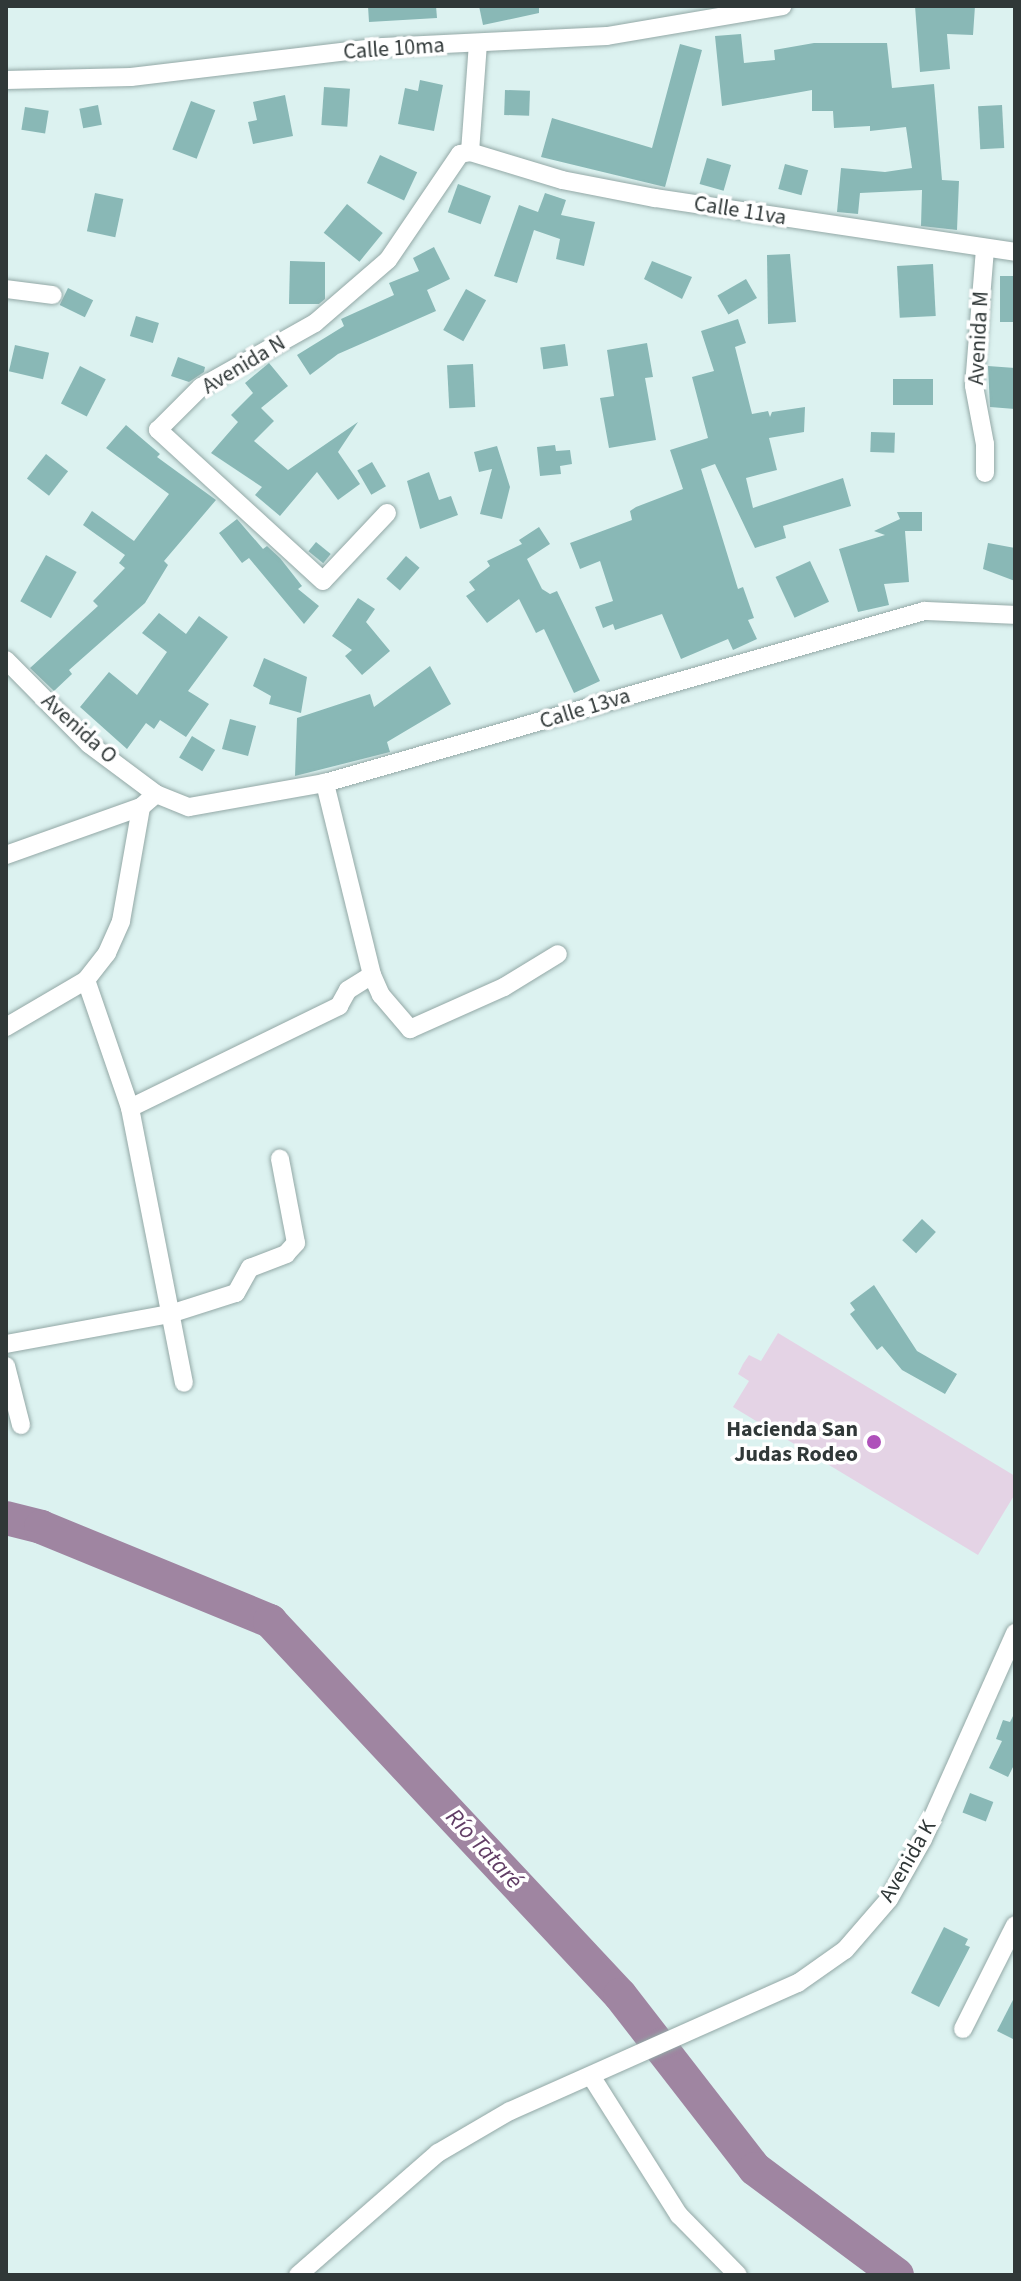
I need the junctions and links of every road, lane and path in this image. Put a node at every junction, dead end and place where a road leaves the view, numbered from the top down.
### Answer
1 (782, 6) edge
2 (478, 44) junction
3 (6, 80) edge
4 (470, 152) junction
5 (985, 249) junction
6 (1015, 252) edge
7 (6, 289) edge
8 (53, 295) dead end
9 (985, 473) dead end
10 (387, 513) dead end
11 (1015, 615) edge
12 (6, 660) edge
13 (325, 783) junction
14 (156, 794) junction
15 (141, 807) junction
16 (6, 855) edge
17 (558, 954) dead end
18 (372, 975) junction
19 (86, 980) junction
20 (6, 1027) edge
21 (130, 1108) junction
22 (280, 1159) dead end
23 (170, 1314) junction
24 (6, 1344) edge
25 (6, 1366) edge
26 (184, 1383) dead end
27 (21, 1425) dead end
28 (1015, 1633) edge
29 (1015, 1925) edge
30 (963, 2029) dead end
31 (591, 2076) junction
32 (298, 2275) edge
33 (738, 2275) edge

1 - 2 street, Calle 10ma
2 - 3 street, Calle 10ma
2 - 4 street
4 - 5 street, Calle 11va
4 - 10 street, Avenida N
5 - 6 street, Calle 11va
5 - 9 street, Avenida M
7 - 8 street
11 - 13 street, Calle 13va
12 - 14 street, Avenida O
13 - 14 street, Calle 13va
13 - 18 street
14 - 15 street
15 - 16 street
15 - 19 street
17 - 18 street
18 - 21 street
19 - 20 street
19 - 21 street
21 - 23 street
22 - 23 street
23 - 24 street
23 - 26 street
25 - 27 street
28 - 31 street, Avenida K
29 - 30 street
31 - 32 street, Avenida K
31 - 33 street

